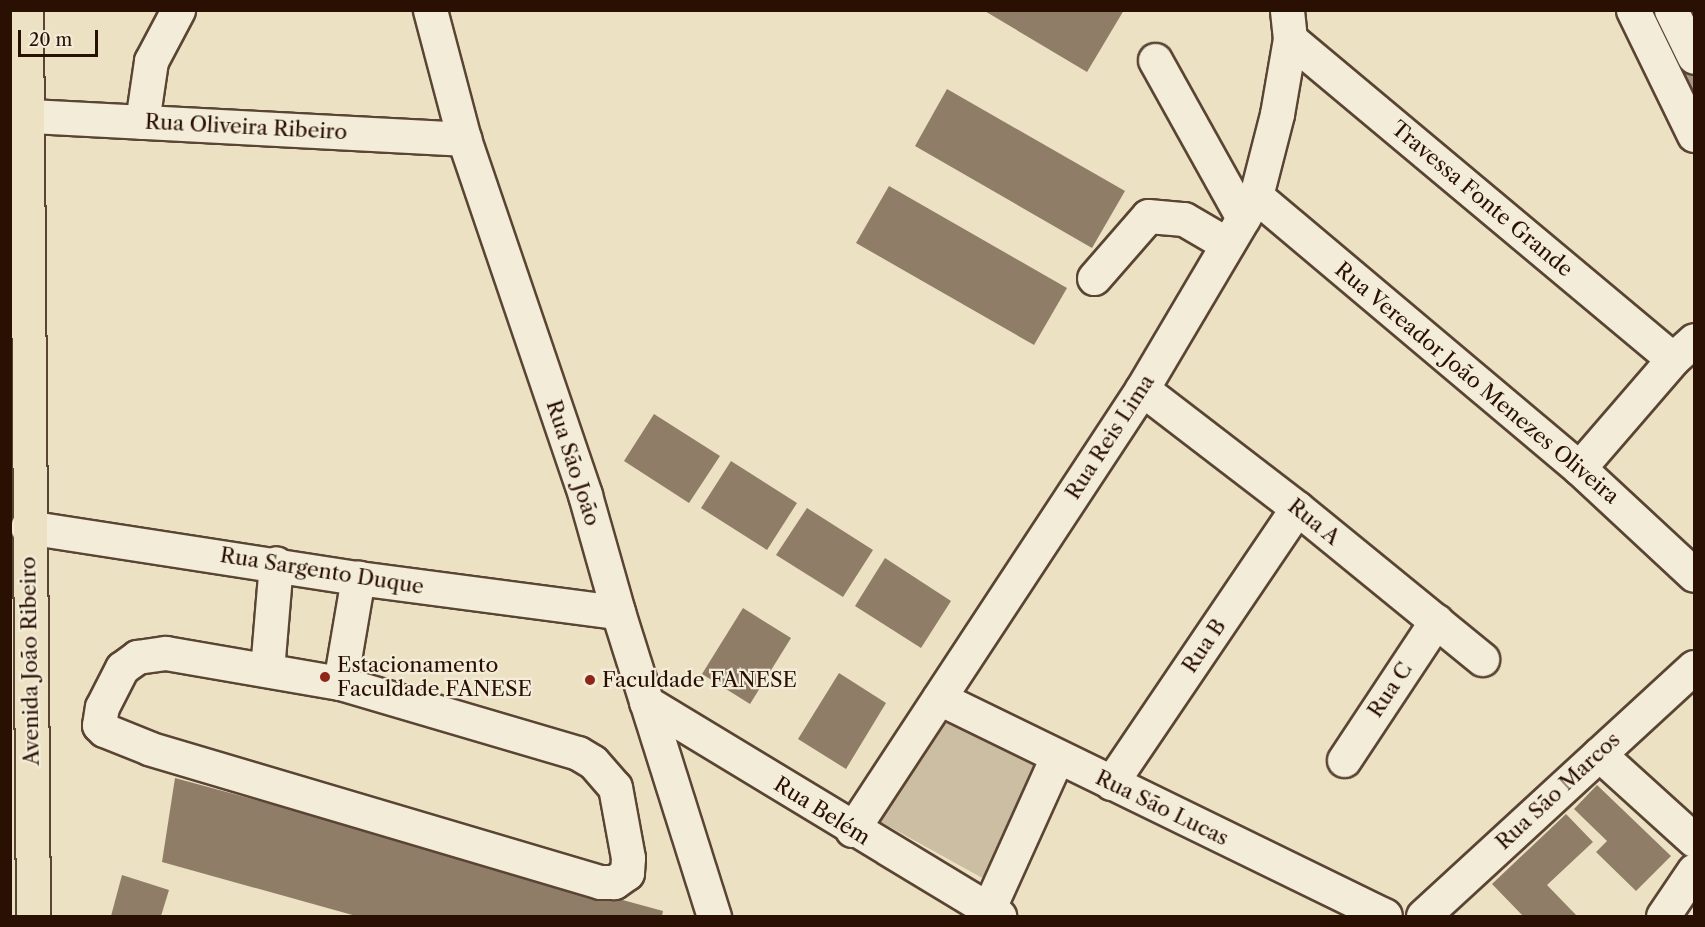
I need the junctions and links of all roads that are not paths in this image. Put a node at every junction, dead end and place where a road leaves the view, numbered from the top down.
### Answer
1 (26, 10) edge
2 (178, 10) edge
3 (430, 10) edge
4 (1633, 10) edge
5 (1671, 10) edge
6 (1288, 25) edge
7 (1695, 57) edge
8 (1155, 60) dead end
9 (19, 115) edge
10 (142, 122) junction
11 (1695, 135) edge
12 (464, 139) junction
13 (1242, 219) junction
14 (1094, 278) dead end
15 (1684, 349) edge
16 (1142, 389) junction
17 (1579, 468) junction
18 (1297, 508) junction
19 (27, 527) junction
20 (276, 563) junction
21 (1695, 575) edge
22 (358, 578) junction
23 (618, 612) junction
24 (1436, 621) junction
25 (1482, 659) dead end
26 (1695, 667) edge
27 (267, 670) junction
28 (340, 683) junction
29 (939, 698) junction
30 (646, 702) junction
31 (1599, 754) junction
32 (1058, 757) junction
33 (1344, 760) dead end
34 (1111, 783) junction
35 (852, 830) junction
36 (1695, 840) edge
37 (1695, 870) edge
38 (993, 913) edge
39 (33, 916) edge
40 (714, 916) edge
41 (1385, 916) edge
42 (1423, 916) edge
43 (1663, 916) edge

1 - 9 main road, Avenida João Ribeiro
2 - 10 street
3 - 12 street, Rua São João
4 - 11 street
5 - 7 street
6 - 13 street, Rua Reis Lima
6 - 15 street, Travessa Fonte Grande
8 - 13 street
9 - 10 street, Rua Oliveira Ribeiro
9 - 19 main road, Avenida João Ribeiro
10 - 12 street, Rua Oliveira Ribeiro
12 - 23 street, Rua São João
13 - 14 street
13 - 16 street, Rua Reis Lima
13 - 17 street, Rua Vereador João Menezes Oliveira
15 - 17 street
16 - 18 street, Rua A
16 - 29 street, Rua Reis Lima
17 - 21 street, Rua Vereador João Menezes Oliveira
18 - 24 street, Rua A
18 - 34 street, Rua B
19 - 20 street, Rua Sargento Duque
19 - 39 main road, Avenida João Ribeiro
20 - 22 street, Rua Sargento Duque
20 - 27 street
22 - 23 street, Rua Sargento Duque
22 - 28 street
23 - 30 street, Rua São João
24 - 25 street, Rua A
24 - 33 street, Rua C
26 - 31 street, Rua São Marcos
27 - 28 street
27 - 28 street
29 - 32 street, Rua São Lucas
29 - 35 street, Rua Reis Lima
30 - 35 street, Rua Belém
30 - 40 street, Rua São João
31 - 36 street
31 - 42 street, Rua São Marcos
32 - 34 street, Rua São Lucas
32 - 38 street
34 - 41 street, Rua São Lucas
35 - 38 street, Rua Belém
37 - 43 street

